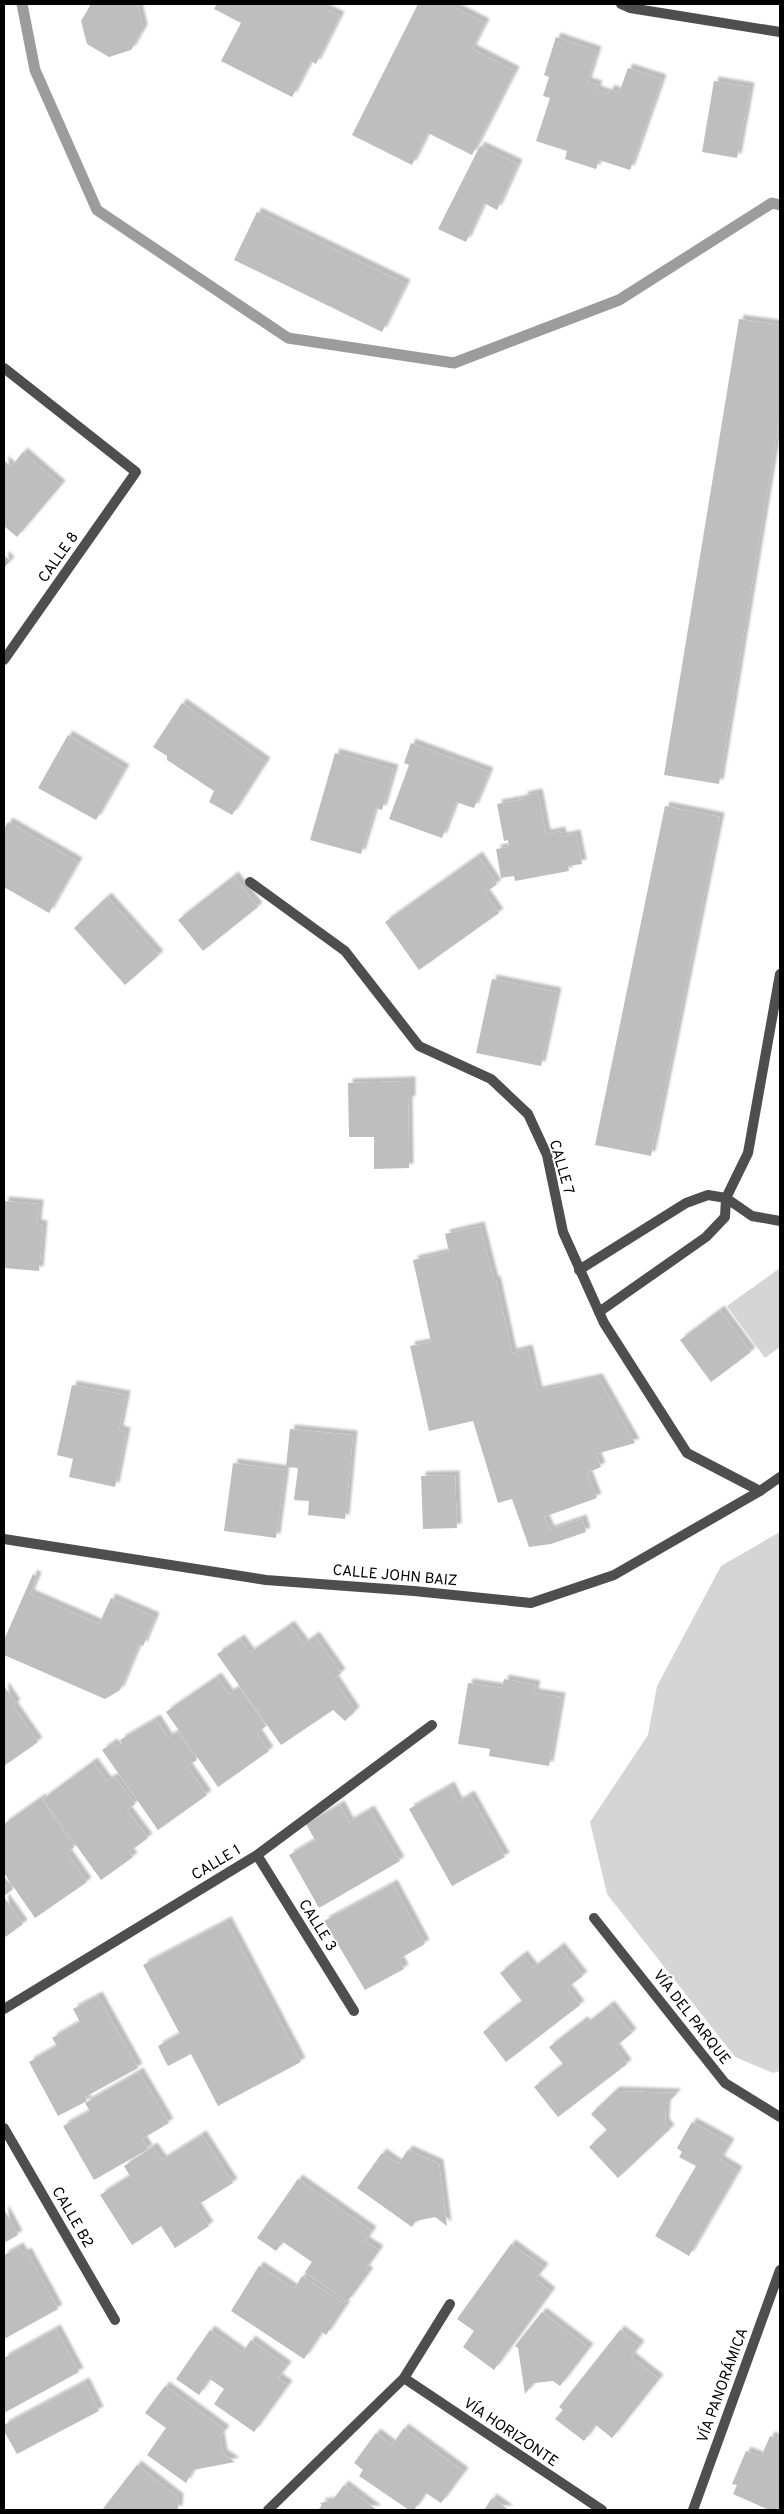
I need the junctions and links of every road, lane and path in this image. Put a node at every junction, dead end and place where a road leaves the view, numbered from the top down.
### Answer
1 (621, 4) edge
2 (780, 32) edge
3 (4, 368) edge
4 (4, 660) edge
5 (250, 882) dead end
6 (780, 974) edge
7 (726, 1198) junction
8 (780, 1221) edge
9 (579, 1270) junction
10 (599, 1312) junction
11 (780, 1477) edge
12 (760, 1491) junction
13 (4, 1539) edge
14 (432, 1725) dead end
15 (257, 1855) junction
16 (594, 1918) dead end
17 (4, 2009) edge
18 (354, 2011) dead end
19 (780, 2117) edge
20 (4, 2128) edge
21 (780, 2270) edge
22 (450, 2304) dead end
23 (116, 2320) dead end
24 (404, 2378) junction
25 (268, 2510) edge
26 (602, 2510) edge
27 (692, 2510) edge

1 - 2 street
3 - 4 street, CALLE 8
5 - 9 street, CALLE 7
6 - 7 street
7 - 8 street
7 - 9 street
7 - 10 street
9 - 10 street, CALLE 7
10 - 12 street, CALLE 7
11 - 12 street, CALLE JOHN BAIZ
12 - 13 street, CALLE JOHN BAIZ
14 - 15 street, CALLE 1
15 - 17 street, CALLE 1
15 - 18 street, CALLE 3
16 - 19 street, VÍA DEL PARQUE
20 - 23 street, CALLE B2
21 - 27 street, VÍA PANORÁMICA
22 - 24 street
24 - 25 street
24 - 26 street, VÍA HORIZONTE

